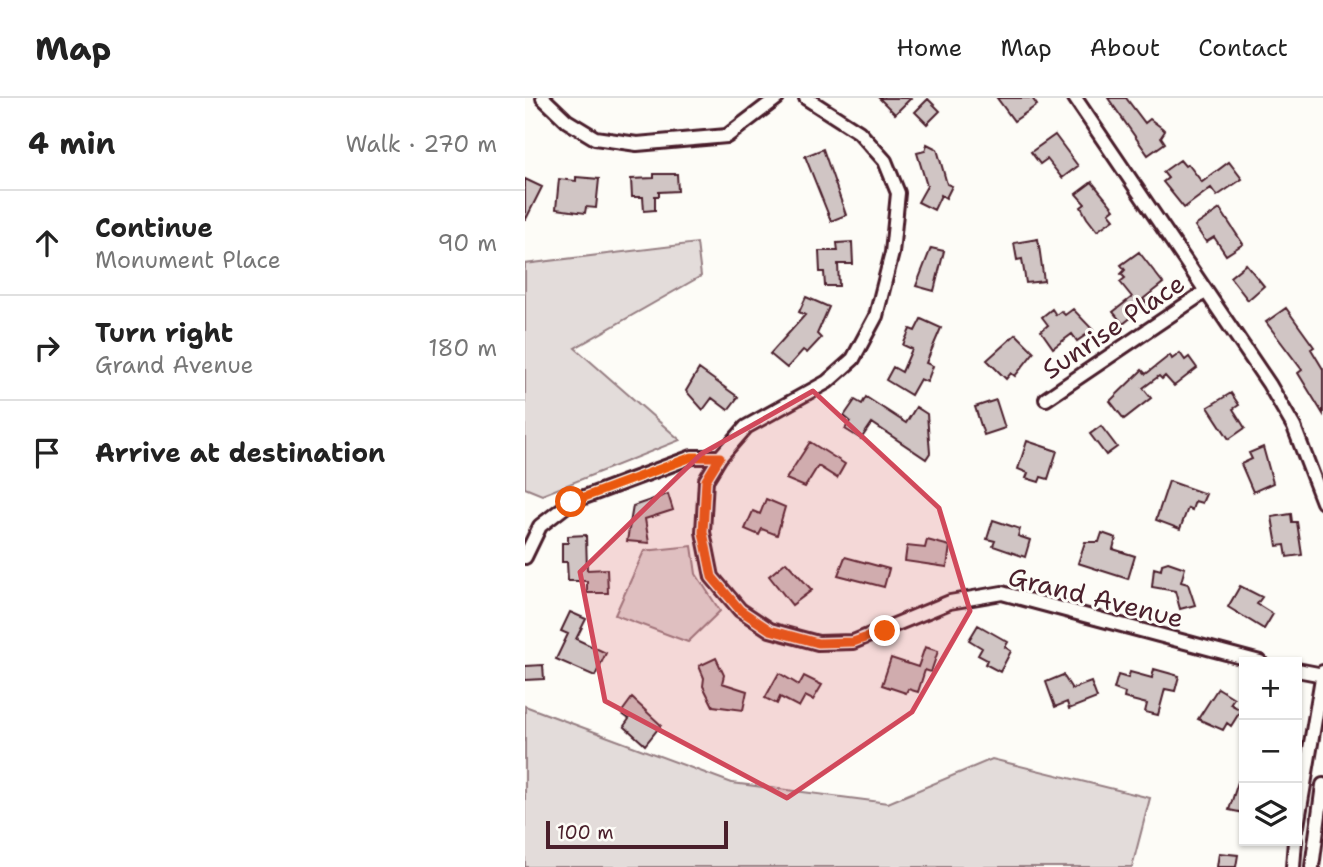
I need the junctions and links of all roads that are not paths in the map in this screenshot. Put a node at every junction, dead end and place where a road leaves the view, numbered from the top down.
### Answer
1 (543, 98) edge
2 (777, 98) edge
3 (806, 98) edge
4 (1075, 98) edge
5 (1206, 291) junction
6 (1046, 399) dead end
7 (720, 457) junction
8 (1323, 502) edge
9 (525, 556) edge
10 (1241, 657) edge
11 (1302, 671) edge
12 (1322, 674) edge
13 (1323, 785) edge
14 (1302, 796) edge
15 (1295, 846) edge
16 (1293, 867) edge
17 (1312, 867) edge

1 - 2 street
3 - 7 street, Grand Avenue
4 - 5 street
5 - 6 street, Sunrise Place
5 - 8 street
7 - 9 street
7 - 10 street, Grand Avenue
11 - 12 street
12 - 14 street
13 - 17 street
15 - 16 street

